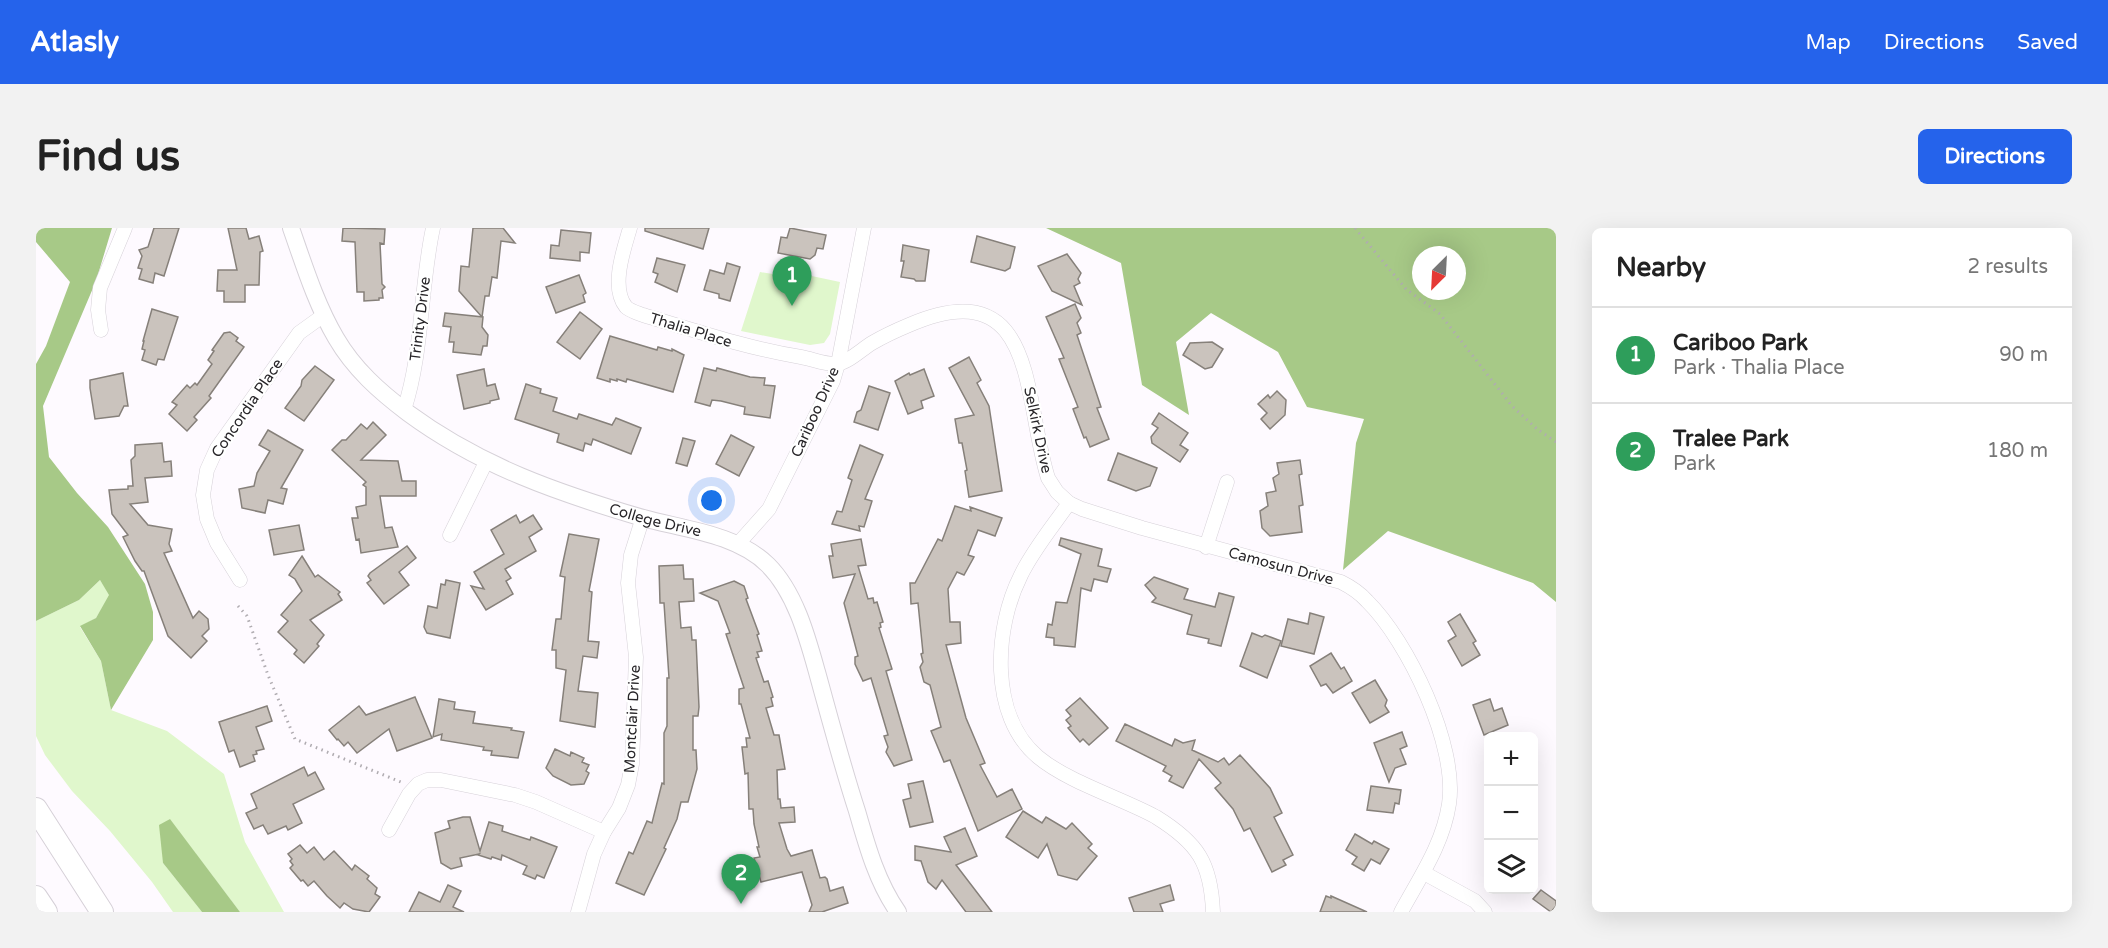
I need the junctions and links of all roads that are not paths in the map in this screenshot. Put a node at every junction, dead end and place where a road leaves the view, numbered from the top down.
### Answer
1 (124, 228) edge
2 (291, 228) edge
3 (433, 228) edge
4 (630, 228) edge
5 (864, 228) edge
6 (324, 315) junction
7 (100, 330) dead end
8 (838, 364) junction
9 (404, 410) junction
10 (486, 462) junction
11 (1227, 482) dead end
12 (1069, 503) junction
13 (643, 517) junction
14 (450, 535) dead end
15 (737, 545) junction
16 (1206, 546) junction
17 (240, 580) dead end
18 (36, 809) edge
19 (388, 830) dead end
20 (604, 832) junction
21 (1424, 873) junction
22 (36, 897) edge
23 (46, 912) edge
24 (102, 912) edge
25 (578, 912) edge
26 (898, 912) edge
27 (1213, 912) edge
28 (1401, 912) edge
29 (1485, 912) edge

1 - 7 street
2 - 6 street, College Drive
3 - 9 street, Trinity Drive
4 - 8 street, Thalia Place
5 - 8 street, Cariboo Drive
6 - 9 street, College Drive
6 - 17 street, Concordia Place
8 - 12 street, Selkirk Drive
8 - 15 street, Cariboo Drive
9 - 10 street, College Drive
10 - 13 street, College Drive
10 - 14 street
11 - 16 street
12 - 16 street, Camosun Drive
12 - 27 street
13 - 15 street, College Drive
13 - 20 street, Montclair Drive
15 - 26 street, College Drive
16 - 21 street, Camosun Drive
18 - 24 highway
19 - 20 street
20 - 25 street, Montclair Drive
21 - 28 street, Camosun Drive
21 - 29 street
22 - 23 highway

